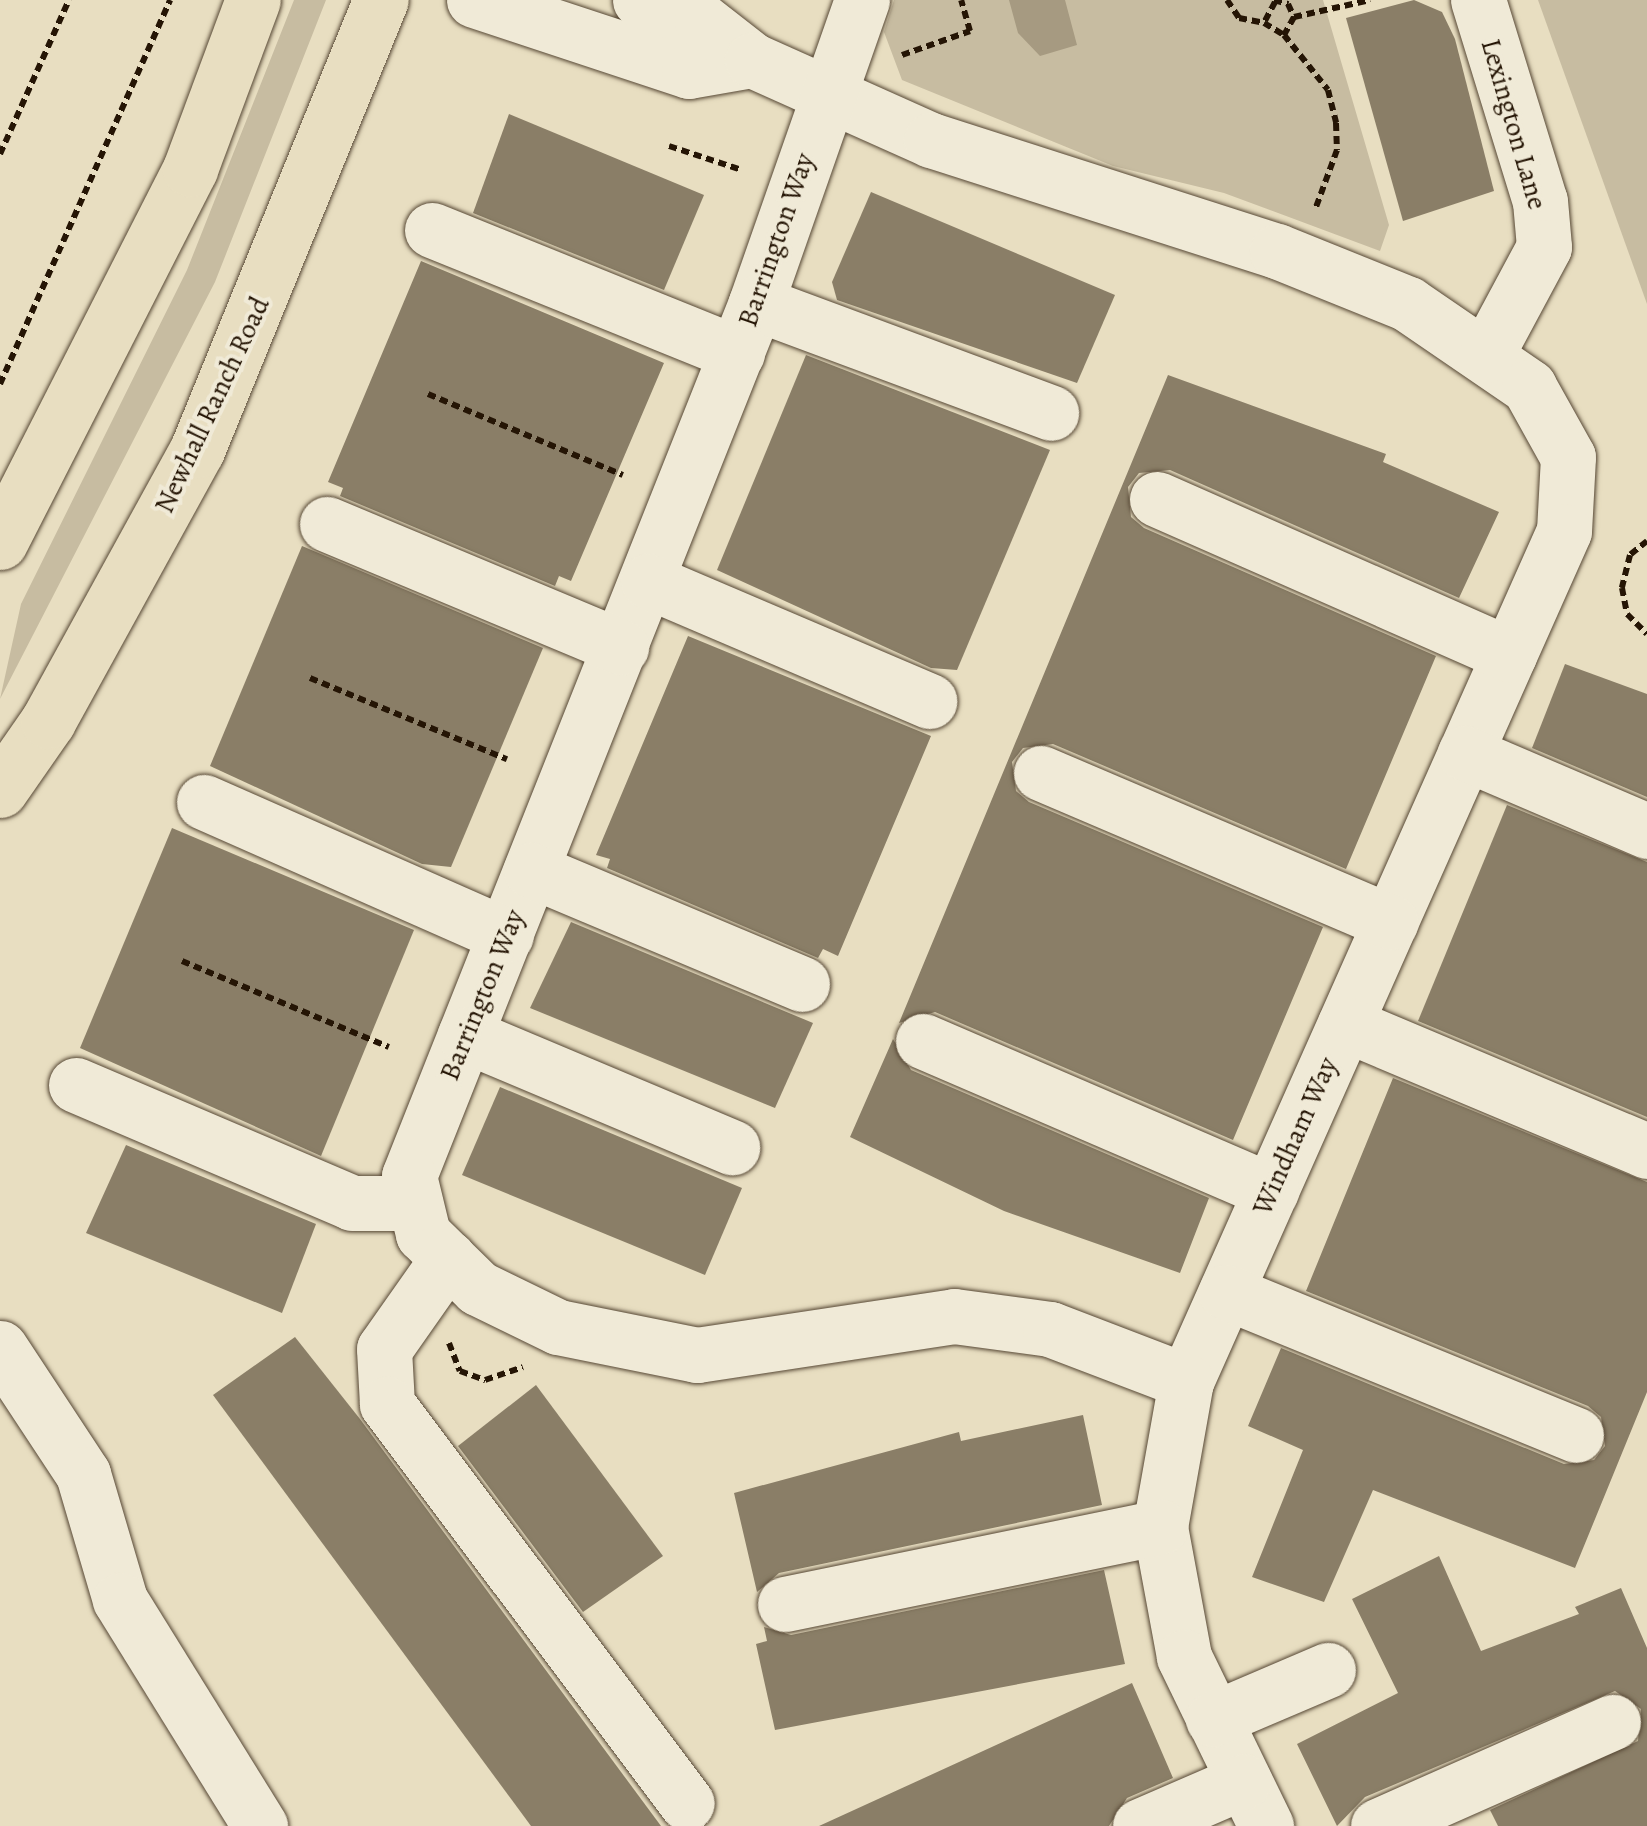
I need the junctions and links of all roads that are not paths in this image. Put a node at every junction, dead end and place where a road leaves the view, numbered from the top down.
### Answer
1 (253, 0) edge
2 (380, 0) edge
3 (474, 0) edge
4 (640, 0) edge
5 (862, 0) edge
6 (1478, 0) edge
7 (752, 60) junction
8 (830, 87) junction
9 (432, 230) dead end
10 (756, 303) junction
11 (736, 353) junction
12 (1486, 355) junction
13 (1051, 414) dead end
14 (1156, 499) dead end
15 (327, 524) dead end
16 (0, 542) edge
17 (648, 581) junction
18 (622, 647) junction
19 (1509, 654) junction
20 (930, 701) dead end
21 (1465, 753) junction
22 (1041, 773) dead end
23 (0, 790) edge
24 (204, 802) dead end
25 (1647, 831) edge
26 (532, 870) junction
27 (1390, 922) junction
28 (506, 935) junction
29 (802, 984) dead end
30 (1345, 1024) junction
31 (465, 1035) junction
32 (923, 1040) dead end
33 (76, 1085) dead end
34 (732, 1147) dead end
35 (1647, 1151) edge
36 (1271, 1191) junction
37 (416, 1203) junction
38 (448, 1258) junction
39 (1226, 1292) junction
40 (0, 1348) edge
41 (1186, 1380) junction
42 (1576, 1435) dead end
43 (1160, 1526) junction
44 (785, 1604) dead end
45 (1328, 1670) dead end
46 (1214, 1719) junction
47 (1613, 1722) dead end
48 (687, 1804) dead end
49 (1255, 1804) edge
50 (260, 1826) edge
51 (1140, 1826) edge
52 (1378, 1826) edge

1 - 16 main road
2 - 23 main road, Newhall Ranch Road
3 - 7 street
4 - 7 street
5 - 8 street, Barrington Way
6 - 12 street, Lexington Lane
7 - 8 street
8 - 10 street, Barrington Way
8 - 12 street
9 - 11 street
10 - 11 street, Barrington Way
10 - 13 street
11 - 17 street, Barrington Way
12 - 19 street, Windham Way
14 - 19 street
15 - 18 street
17 - 18 street, Barrington Way
17 - 20 street
18 - 26 street, Barrington Way
19 - 21 street, Windham Way
21 - 25 street
21 - 27 street, Windham Way
22 - 27 street
24 - 28 street
26 - 28 street, Barrington Way
26 - 29 street
27 - 30 street, Windham Way
28 - 31 street, Barrington Way
30 - 35 street
30 - 36 street, Windham Way
31 - 34 street
31 - 37 street, Barrington Way
32 - 36 street
33 - 37 street
36 - 39 street, Windham Way
37 - 38 street, Barrington Way
38 - 41 street, Barrington Way
38 - 48 street
39 - 41 street, Windham Way
39 - 42 street
40 - 50 street
41 - 43 street, Windham Way
43 - 44 street
43 - 46 street, Windham Way
45 - 46 street
46 - 49 street, Windham Way
47 - 52 street
49 - 51 street

